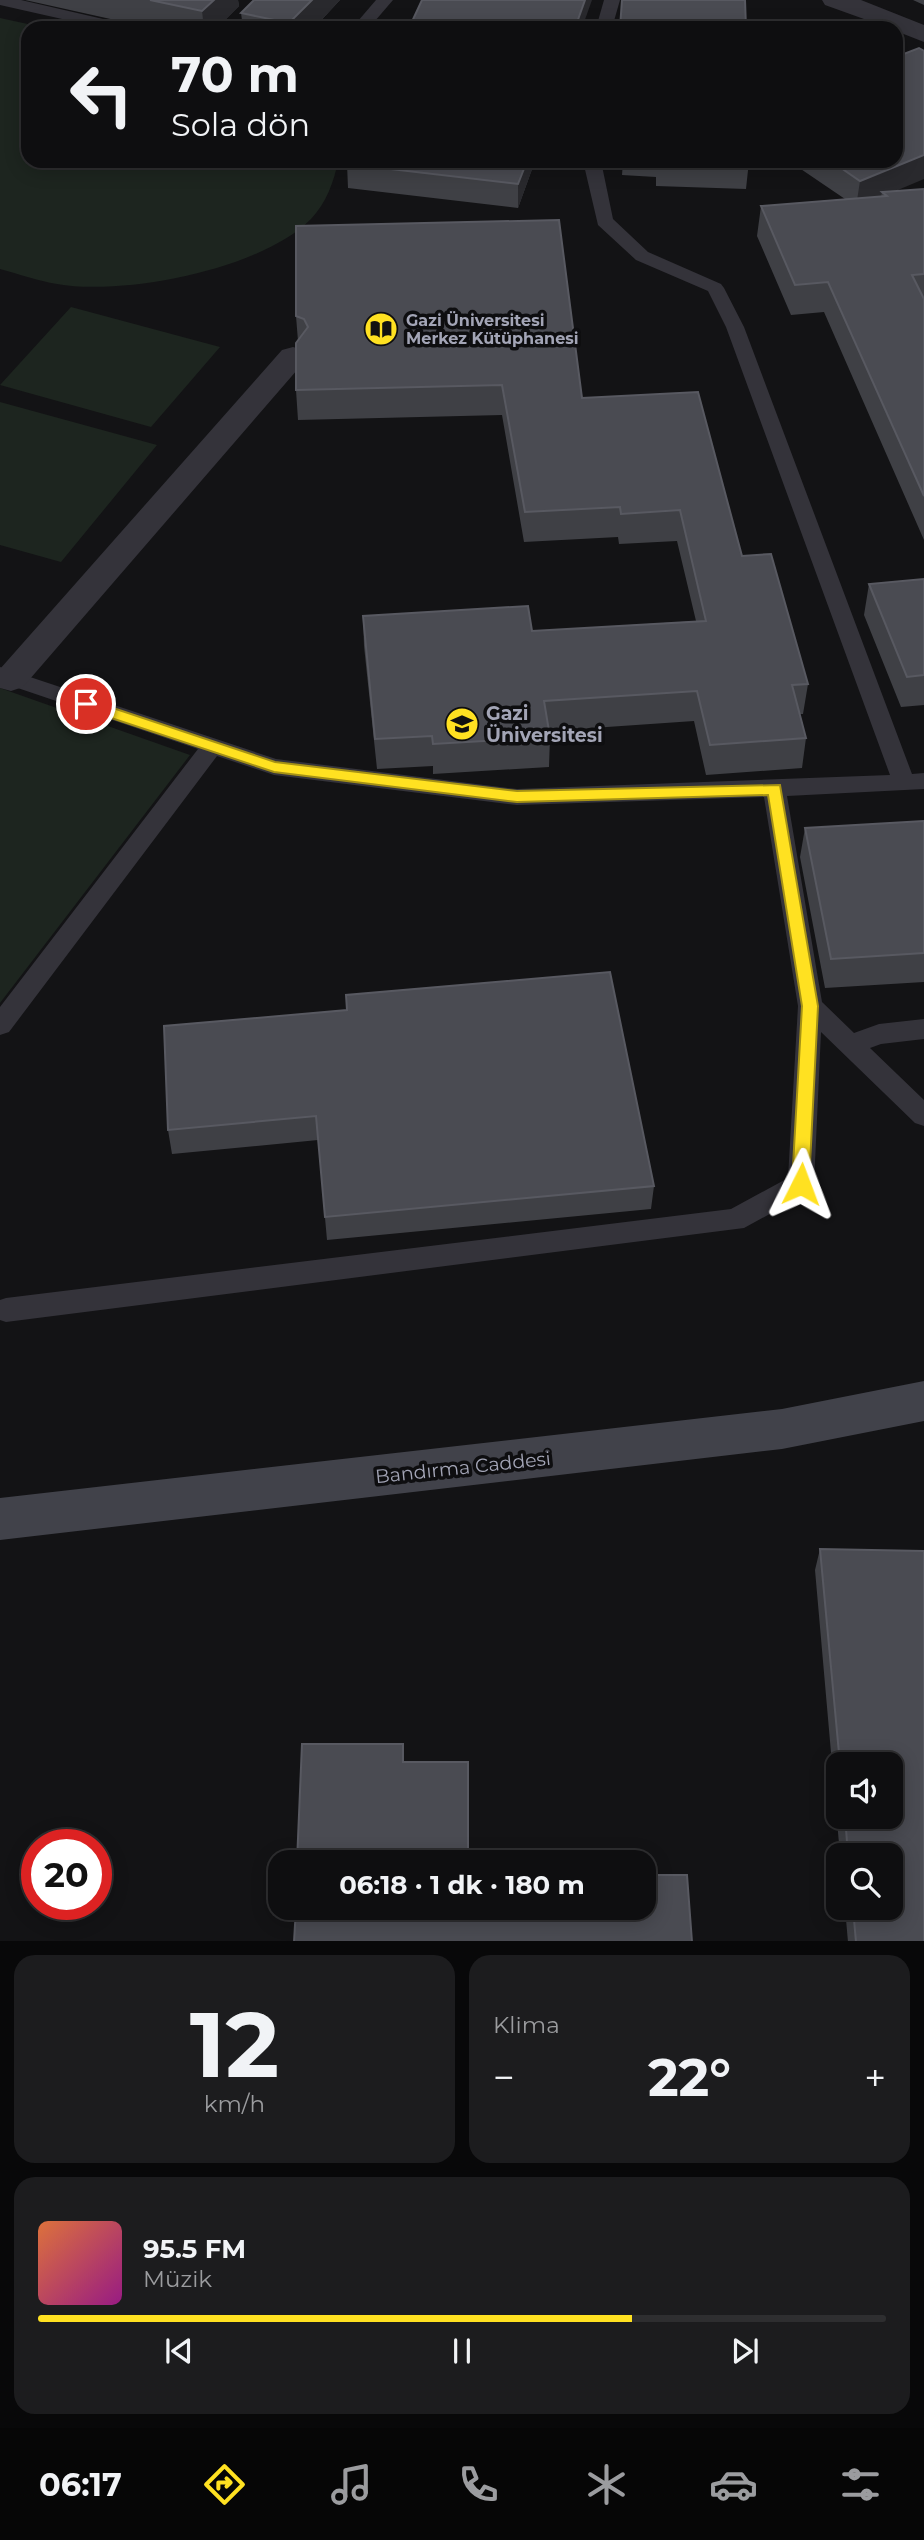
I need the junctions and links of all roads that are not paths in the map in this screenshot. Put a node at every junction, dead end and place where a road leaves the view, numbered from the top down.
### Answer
1 (0, 0) edge
2 (385, 0) edge
3 (612, 0) edge
4 (834, 0) edge
5 (92, 21) edge
6 (366, 21) edge
7 (606, 21) edge
8 (894, 21) edge
9 (903, 25) edge
10 (924, 34) edge
11 (593, 168) edge
12 (293, 356) edge
13 (5, 676) edge
14 (212, 747) junction
15 (914, 782) edge
16 (774, 789) junction
17 (810, 1006) junction
18 (0, 1025) edge
19 (924, 1029) edge
20 (851, 1045) junction
21 (924, 1116) edge
22 (6, 1310) dead end
23 (924, 1401) edge
24 (0, 1519) edge

1 - 5 lane
2 - 6 lane
3 - 7 lane
4 - 8 street
9 - 10 street
11 - 15 lane
12 - 13 street
13 - 14 lane
14 - 16 lane
14 - 18 lane
15 - 16 lane
16 - 17 lane
17 - 20 lane
17 - 22 lane
19 - 20 lane
20 - 21 lane
23 - 24 main road, Bandırma Caddesi

